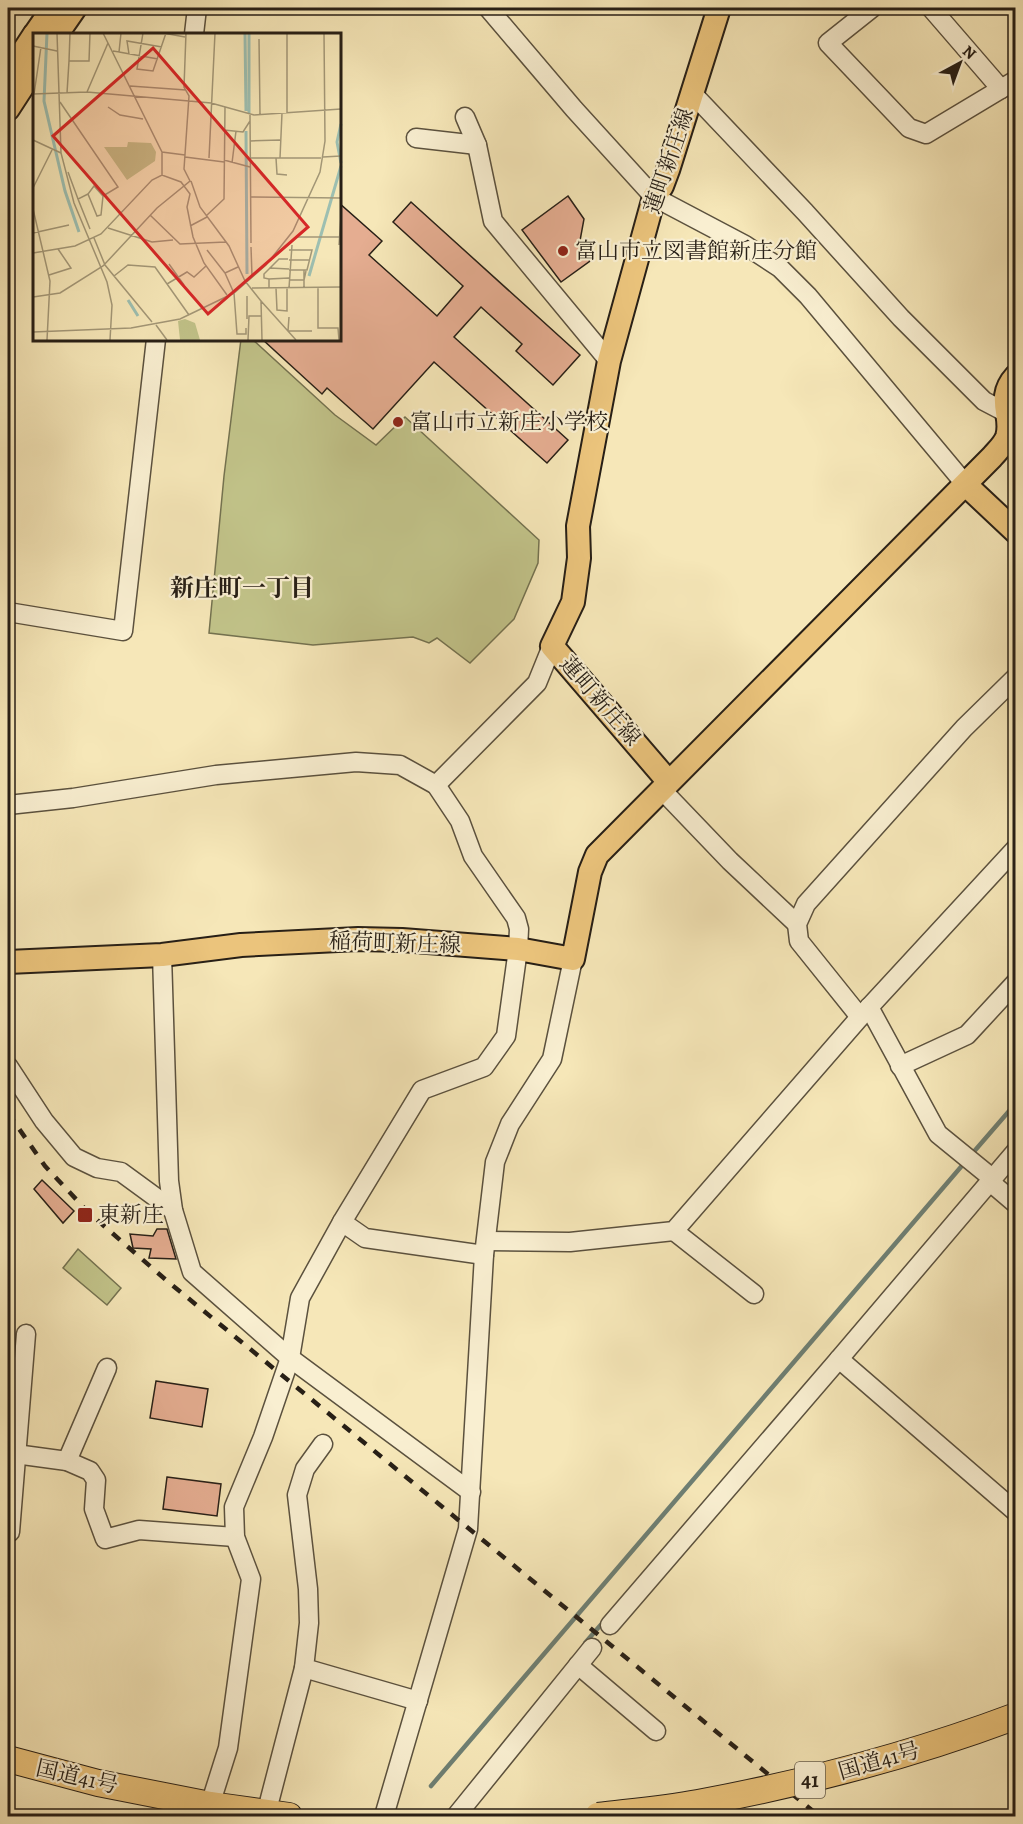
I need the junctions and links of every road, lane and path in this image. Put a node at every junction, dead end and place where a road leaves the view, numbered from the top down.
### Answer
1 (53, 8) edge
2 (75, 8) edge
3 (197, 8) edge
4 (488, 8) edge
5 (719, 8) edge
6 (872, 8) edge
7 (931, 8) edge
8 (36, 33) edge
9 (58, 33) edge
10 (194, 33) edge
11 (33, 38) edge
12 (33, 71) edge
13 (8, 75) edge
14 (1008, 85) edge
15 (692, 93) junction
16 (8, 109) edge
17 (465, 117) dead end
18 (416, 138) dead end
19 (477, 145) junction
20 (654, 197) junction
21 (156, 340) edge
22 (609, 361) junction
23 (1016, 376) edge
24 (1005, 412) junction
25 (966, 485) junction
26 (1016, 532) edge
27 (8, 612) edge
28 (552, 646) junction
29 (1016, 677) edge
30 (436, 785) junction
31 (665, 785) junction
32 (8, 805) edge
33 (1016, 848) edge
34 (797, 924) junction
35 (518, 949) junction
36 (162, 955) junction
37 (573, 959) junction
38 (8, 962) edge
39 (1016, 982) edge
40 (865, 1012) junction
41 (8, 1066) edge
42 (900, 1066) junction
43 (1016, 1151) edge
44 (990, 1178) junction
45 (1016, 1204) edge
46 (173, 1210) junction
47 (342, 1222) junction
48 (674, 1231) junction
49 (485, 1248) junction
50 (754, 1294) dead end
51 (26, 1334) dead end
52 (290, 1358) junction
53 (839, 1359) junction
54 (107, 1368) dead end
55 (323, 1444) dead end
56 (11, 1454) edge
57 (68, 1461) junction
58 (471, 1492) junction
59 (1016, 1512) edge
60 (10, 1532) dead end
61 (235, 1537) junction
62 (610, 1625) dead end
63 (592, 1648) dead end
64 (578, 1665) junction
65 (304, 1668) junction
66 (418, 1701) junction
67 (1016, 1716) edge
68 (656, 1731) dead end
69 (1016, 1732) edge
70 (8, 1759) edge
71 (8, 1777) edge
72 (210, 1805) junction
73 (277, 1815) edge
74 (177, 1816) edge
75 (384, 1816) edge
76 (456, 1816) edge
77 (598, 1816) edge
78 (709, 1816) edge

1 - 8 main road
2 - 9 main road
3 - 10 street
4 - 20 street
5 - 15 main road, 蓮町新庄線
6 - 14 street
7 - 14 street
11 - 13 main road
12 - 16 main road
15 - 20 main road, 蓮町新庄線
15 - 24 street
17 - 19 street
18 - 19 street
19 - 22 street
20 - 22 main road, 蓮町新庄線
20 - 25 street
21 - 27 street
22 - 28 main road, 蓮町新庄線
23 - 24 main road
24 - 25 main road
25 - 26 main road
25 - 31 main road
28 - 30 street
28 - 31 main road, 蓮町新庄線
29 - 34 street
30 - 32 street
30 - 35 street
31 - 34 street
31 - 37 main road
33 - 40 street
34 - 40 street
35 - 36 main road, 稲荷町新庄線
35 - 37 main road, 稲荷町新庄線
35 - 47 street
36 - 38 main road, 稲荷町新庄線
36 - 46 street
37 - 49 street
39 - 42 street
40 - 42 street
40 - 48 street
41 - 46 street
42 - 44 street
43 - 44 street
44 - 45 street
44 - 53 street
46 - 52 street
47 - 49 street
47 - 52 street
48 - 49 street
48 - 50 street
49 - 58 street
51 - 56 street
52 - 58 street
52 - 61 street
53 - 59 street
53 - 62 street
54 - 57 street
55 - 65 street
56 - 57 street
56 - 60 street
57 - 61 street
58 - 66 street
61 - 72 street
63 - 64 street
64 - 68 street
64 - 76 street
65 - 66 street
65 - 73 street
66 - 75 street
67 - 77 highway, 国道41号 / 41, bridge
69 - 78 highway, 国道41号 / 41
70 - 72 highway, 国道41号
71 - 74 highway, 国道41号
72 - 73 highway, 国道41号

